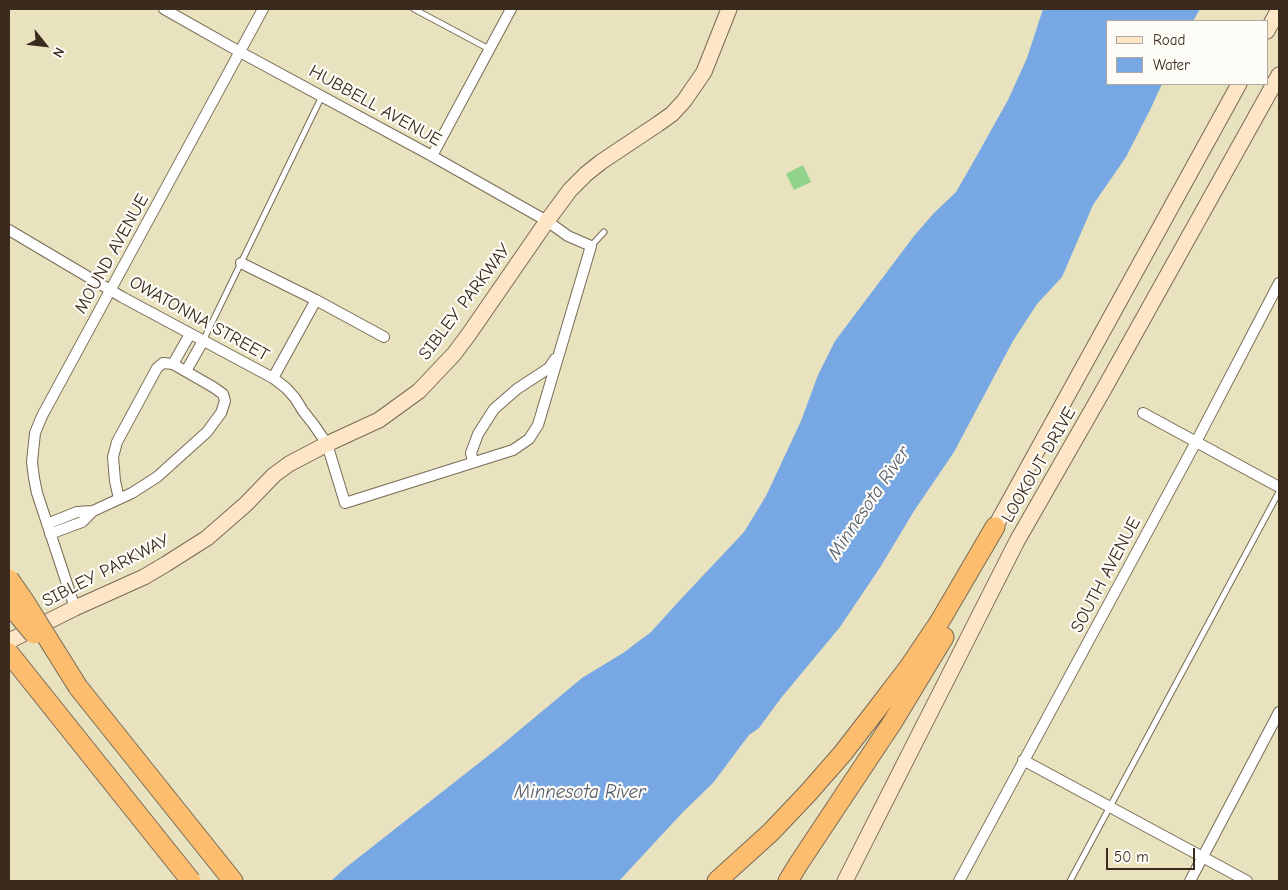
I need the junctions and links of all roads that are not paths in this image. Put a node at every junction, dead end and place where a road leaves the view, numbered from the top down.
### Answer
1 (164, 9) edge
2 (263, 9) edge
3 (414, 9) edge
4 (511, 9) edge
5 (729, 9) edge
6 (1279, 9) edge
7 (1268, 29) edge
8 (489, 50) junction
9 (240, 52) junction
10 (1279, 77) edge
11 (1238, 85) edge
12 (322, 96) junction
13 (432, 156) junction
14 (547, 222) junction
15 (9, 230) edge
16 (604, 232) dead end
17 (591, 246) junction
18 (241, 263) junction
19 (1279, 284) edge
20 (110, 290) junction
21 (316, 300) junction
22 (190, 334) junction
23 (384, 337) dead end
24 (203, 341) junction
25 (560, 352) junction
26 (173, 364) junction
27 (186, 371) junction
28 (273, 378) junction
29 (1143, 413) dead end
30 (1196, 442) junction
31 (327, 444) junction
32 (473, 462) junction
33 (1279, 487) edge
34 (1279, 492) edge
35 (119, 499) junction
36 (994, 527) junction
37 (49, 529) junction
38 (9, 579) edge
39 (9, 604) edge
40 (75, 608) junction
41 (38, 627) junction
42 (9, 641) edge
43 (9, 655) edge
44 (78, 687) junction
45 (1279, 712) edge
46 (1023, 760) junction
47 (1110, 807) junction
48 (1204, 857) junction
49 (191, 881) edge
50 (233, 881) edge
51 (717, 881) edge
52 (788, 881) edge
53 (845, 881) edge
54 (959, 881) edge
55 (1070, 881) edge
56 (1190, 881) edge
57 (1248, 881) edge

1 - 9 street, HUBBELL AVENUE
2 - 9 street, MOUND AVENUE
3 - 8 lane
4 - 8 street
5 - 14 main road, SIBLEY PARKWAY
6 - 7 main road
8 - 13 street
9 - 12 street, HUBBELL AVENUE
9 - 20 street, MOUND AVENUE
10 - 53 main road, LOOKOUT DRIVE
11 - 36 main road, LOOKOUT DRIVE
12 - 13 street, HUBBELL AVENUE
12 - 18 lane
13 - 14 street, HUBBELL AVENUE
14 - 17 street, HUBBELL AVENUE
14 - 31 main road, SIBLEY PARKWAY
15 - 20 street, OWATONNA STREET
16 - 17 lane
17 - 25 street
18 - 21 street
18 - 24 lane
19 - 30 street, SOUTH AVENUE
20 - 22 street, OWATONNA STREET
20 - 37 street, MOUND AVENUE
21 - 23 street
21 - 28 street
22 - 24 street, OWATONNA STREET
22 - 26 street
24 - 27 street
24 - 28 street, OWATONNA STREET
25 - 32 street
25 - 32 street
26 - 27 street
26 - 35 street
27 - 35 street
28 - 31 street, OWATONNA STREET
29 - 30 street
30 - 33 street
30 - 46 street, SOUTH AVENUE
31 - 32 street, OWATONNA STREET
31 - 40 main road, SIBLEY PARKWAY
34 - 47 lane
35 - 37 street
36 - 51 highway
36 - 52 highway
37 - 40 street, MOUND AVENUE
38 - 44 highway, bridge
39 - 44 highway, bridge
40 - 41 main road, SIBLEY PARKWAY
41 - 42 main road, SIBLEY PARKWAY
41 - 43 main road, SIBLEY PARKWAY
43 - 49 highway, bridge
44 - 50 highway
45 - 48 street
46 - 47 street
46 - 54 street, SOUTH AVENUE
47 - 48 street
47 - 55 lane
48 - 56 street
48 - 57 street

